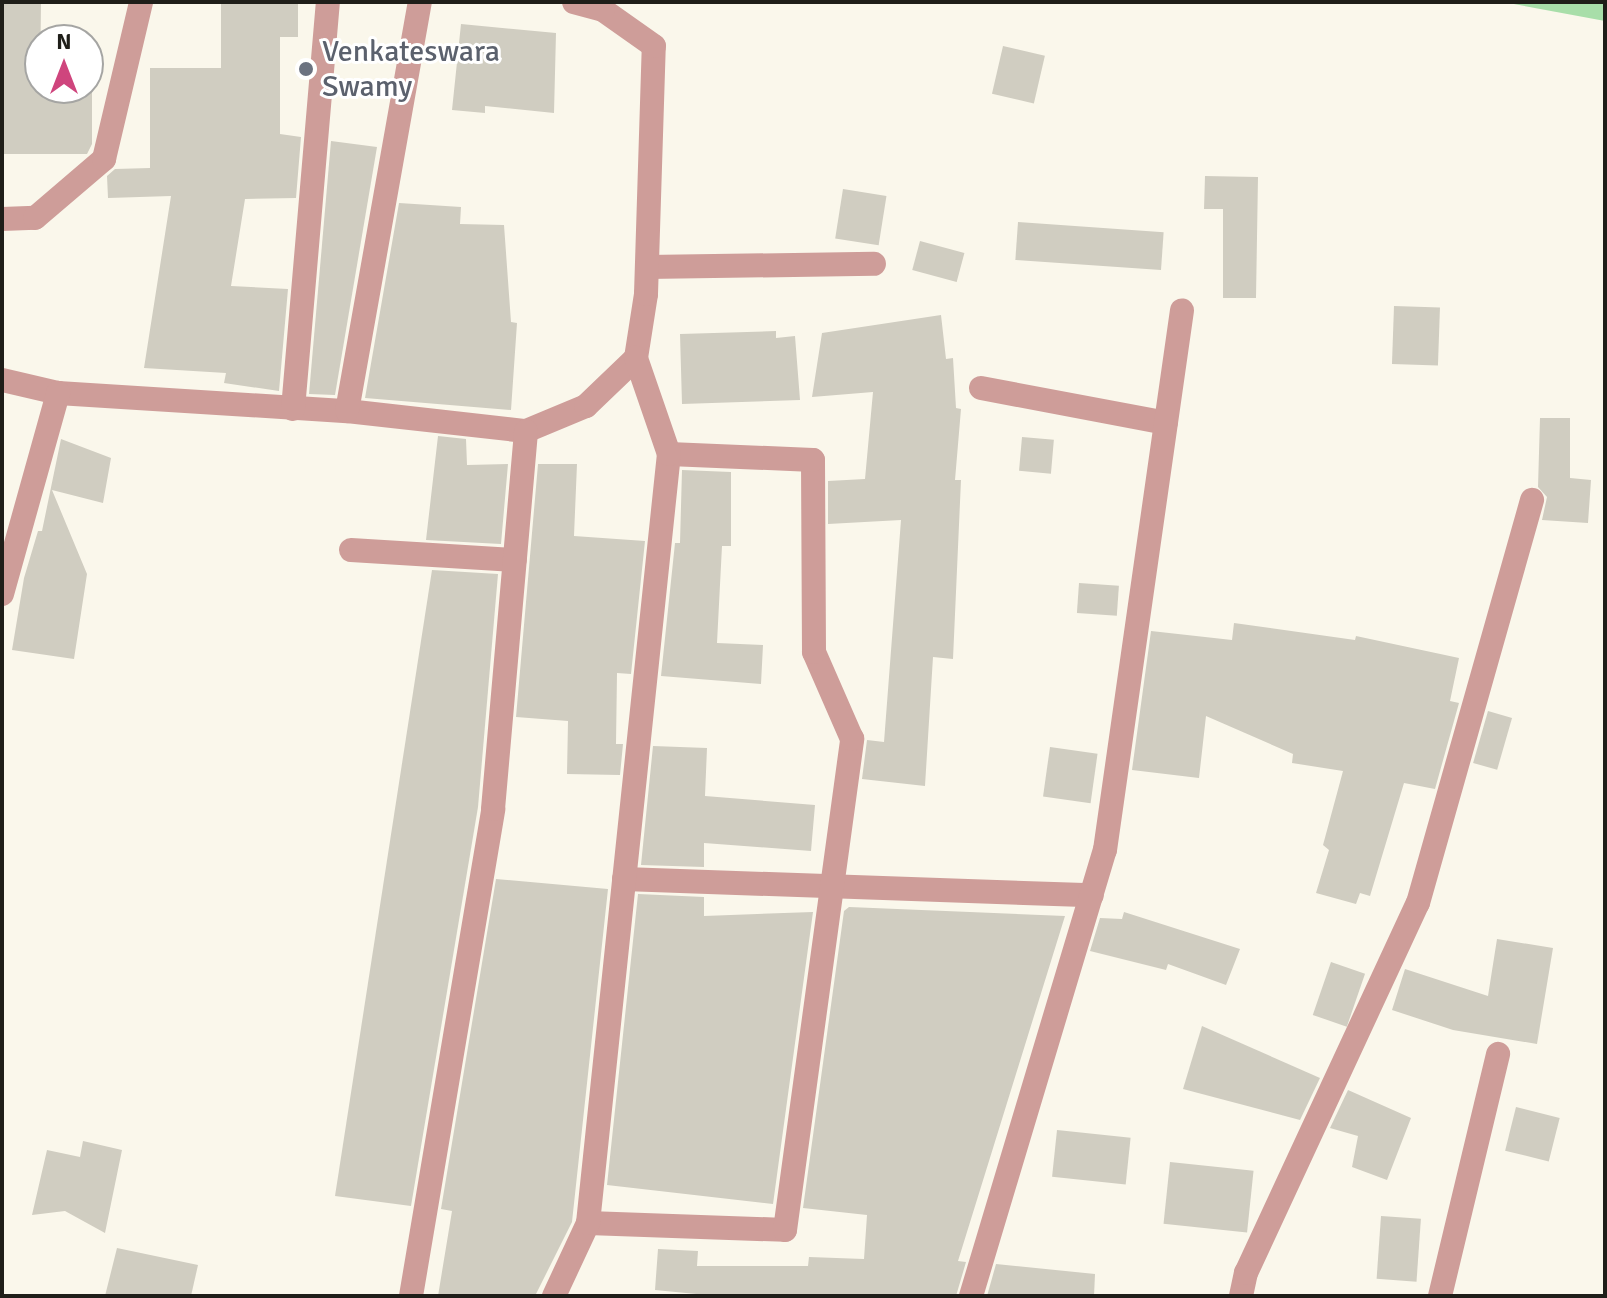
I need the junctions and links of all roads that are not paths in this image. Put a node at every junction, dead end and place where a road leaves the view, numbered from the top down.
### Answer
1 (141, 2) edge
2 (328, 2) edge
3 (420, 2) edge
4 (574, 2) edge
5 (2, 219) edge
6 (874, 264) dead end
7 (647, 267) junction
8 (1182, 310) dead end
9 (636, 358) junction
10 (3, 385) edge
11 (981, 388) dead end
12 (58, 393) junction
13 (293, 409) junction
14 (347, 411) junction
15 (1166, 423) junction
16 (526, 431) junction
17 (669, 454) junction
18 (1532, 500) dead end
19 (351, 550) dead end
20 (515, 560) junction
21 (2, 594) edge
22 (624, 879) junction
23 (832, 885) junction
24 (1092, 895) junction
25 (1498, 1054) dead end
26 (588, 1223) junction
27 (411, 1296) edge
28 (554, 1296) edge
29 (971, 1296) edge
30 (1241, 1296) edge
31 (1440, 1296) edge

1 - 5 street
2 - 13 street
3 - 14 street
4 - 7 street
6 - 7 street
7 - 9 street
8 - 15 street
9 - 16 street
9 - 17 street
10 - 12 street
11 - 15 street
12 - 13 street
12 - 21 street
13 - 14 street
14 - 16 street
15 - 24 street
16 - 20 street
17 - 22 street
17 - 23 street
18 - 30 street
19 - 20 street
20 - 27 street
22 - 23 street
22 - 26 street
23 - 24 street
23 - 26 street
24 - 29 street
25 - 31 street
26 - 28 street

